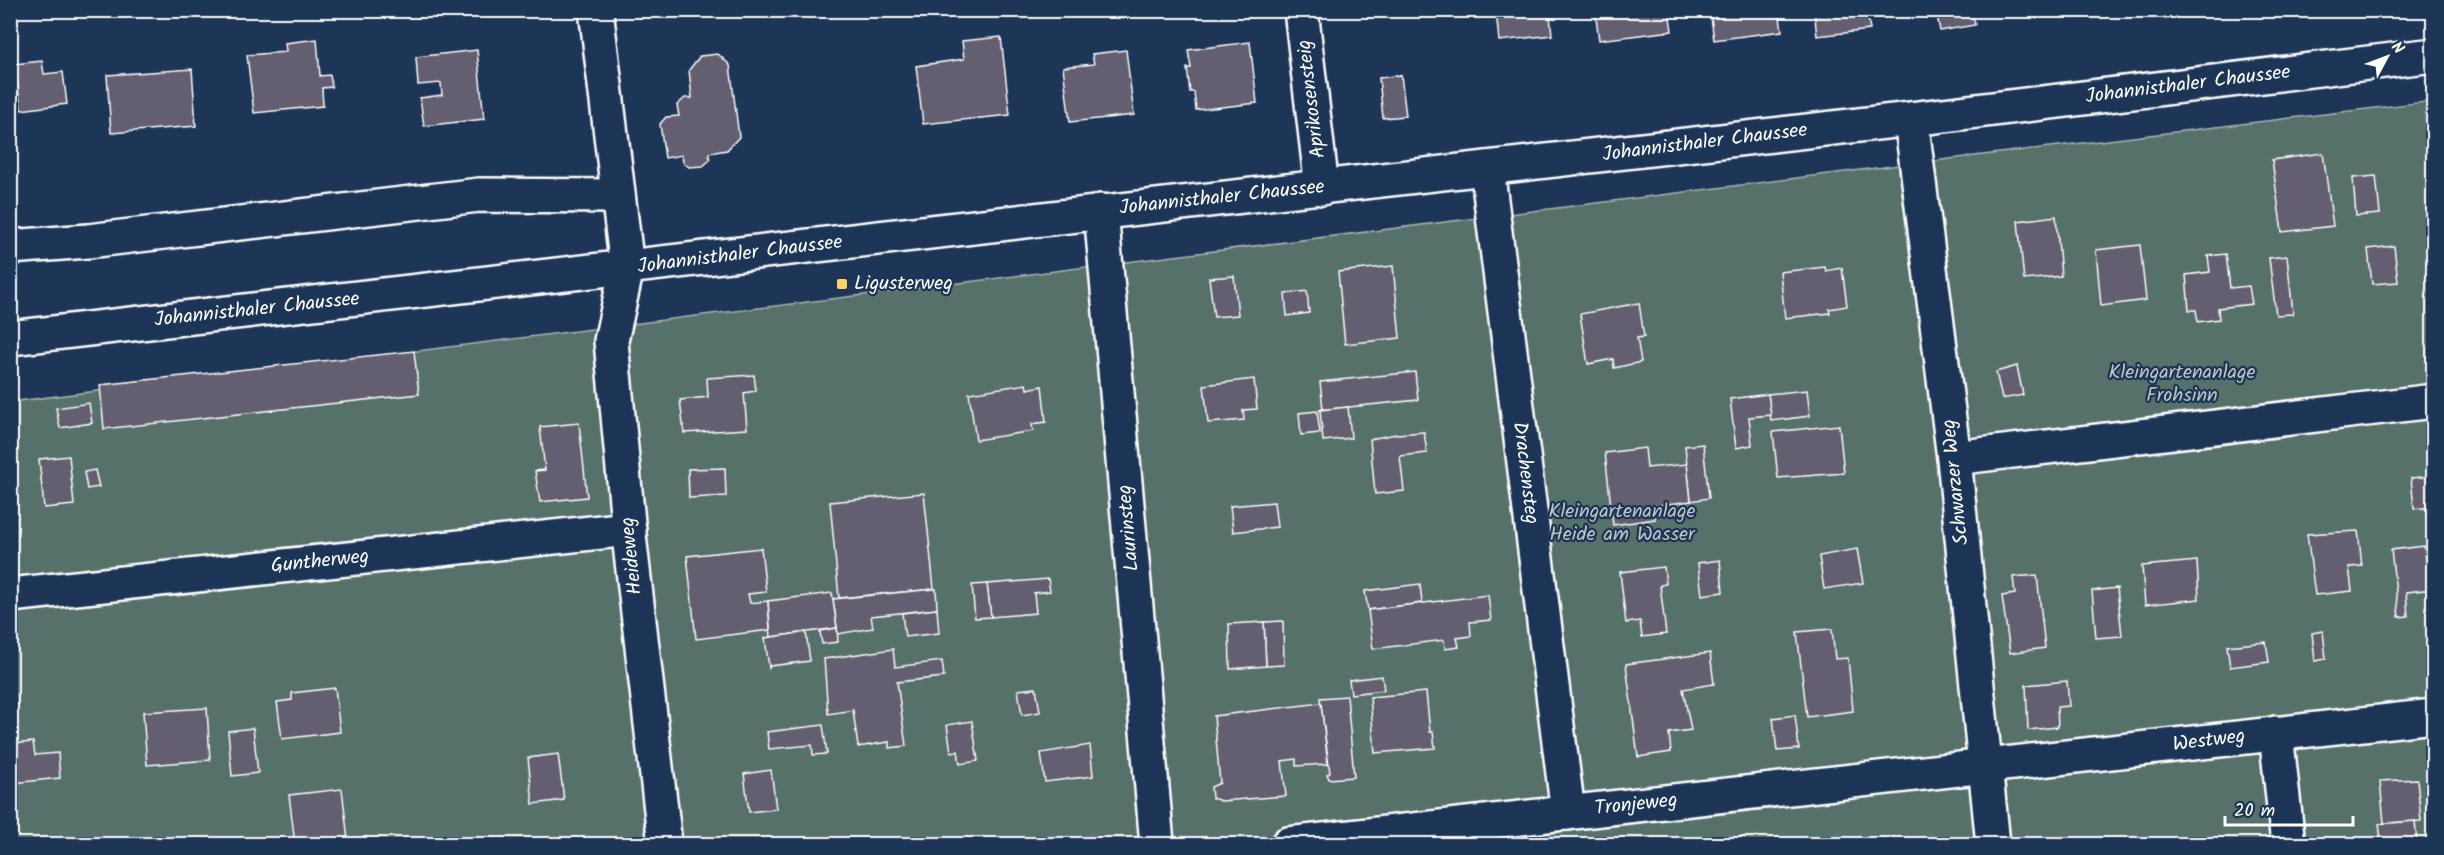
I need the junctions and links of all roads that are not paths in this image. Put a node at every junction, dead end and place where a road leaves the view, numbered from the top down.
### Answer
1 (596, 10) edge
2 (1301, 10) edge
3 (2433, 55) edge
4 (1911, 119) junction
5 (1487, 168) junction
6 (1322, 188) junction
7 (618, 196) junction
8 (1101, 211) junction
9 (10, 247) edge
10 (627, 268) junction
11 (10, 338) edge
12 (2433, 401) edge
13 (1954, 458) junction
14 (629, 529) junction
15 (10, 595) edge
16 (2433, 717) edge
17 (2276, 733) junction
18 (1985, 767) junction
19 (1568, 813) junction
20 (664, 844) edge
21 (1157, 844) edge
22 (1288, 844) edge
23 (1993, 844) edge
24 (2288, 844) edge

1 - 7 street
2 - 6 street, Aprikosensteig
3 - 4 street, Johannisthaler Chaussee
4 - 5 street, Johannisthaler Chaussee
4 - 13 street, Schwarzer Weg
5 - 6 street, Johannisthaler Chaussee
5 - 19 street, Drachensteg
6 - 8 street, Johannisthaler Chaussee
7 - 9 street
7 - 10 street
8 - 10 street, Johannisthaler Chaussee
8 - 21 street, Laurinsteg
10 - 11 street, Johannisthaler Chaussee
10 - 14 street, Heideweg
12 - 13 street
13 - 18 street, Schwarzer Weg
14 - 15 street, Guntherweg
14 - 20 street, Heideweg
16 - 17 street, Westweg
17 - 18 street, Westweg
17 - 24 street
18 - 19 street, Tronjeweg
18 - 23 street, Schwarzer Weg
19 - 22 street, Tronjeweg

